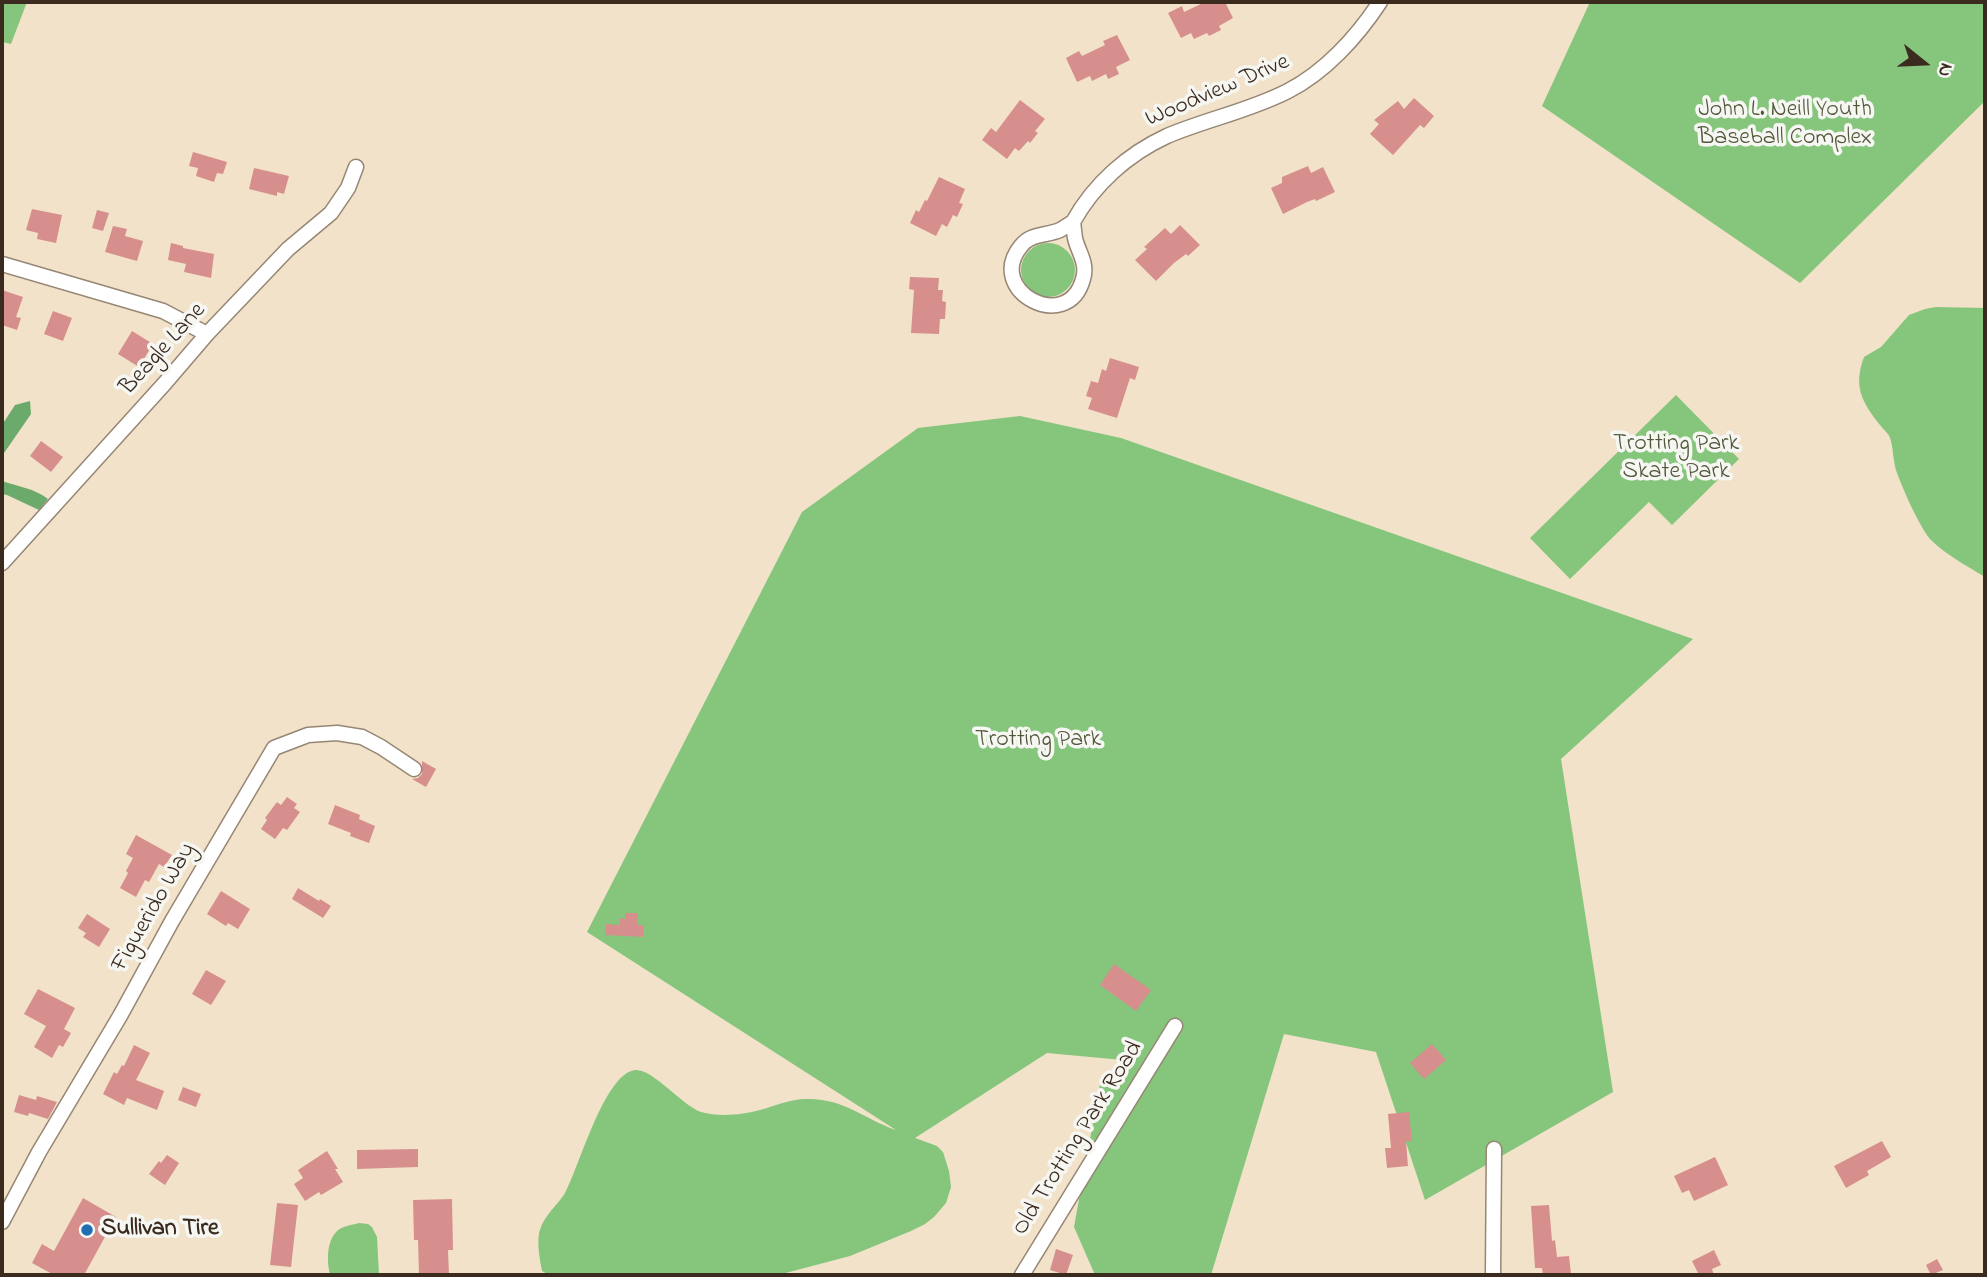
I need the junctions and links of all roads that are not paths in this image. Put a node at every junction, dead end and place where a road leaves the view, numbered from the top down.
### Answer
1 (1380, 2) edge
2 (355, 167) dead end
3 (1073, 222) junction
4 (2, 264) edge
5 (207, 334) junction
6 (2, 563) edge
7 (414, 768) dead end
8 (1175, 1026) dead end
9 (1494, 1149) dead end
10 (2, 1222) edge
11 (1022, 1275) edge
12 (1493, 1275) edge

1 - 3 street, Woodview Drive
2 - 5 street, Beagle Lane
3 - 3 street
4 - 5 street
5 - 6 street, Beagle Lane
7 - 10 street, Figuerido Way
8 - 11 street, Old Trotting Park Road
9 - 12 street

